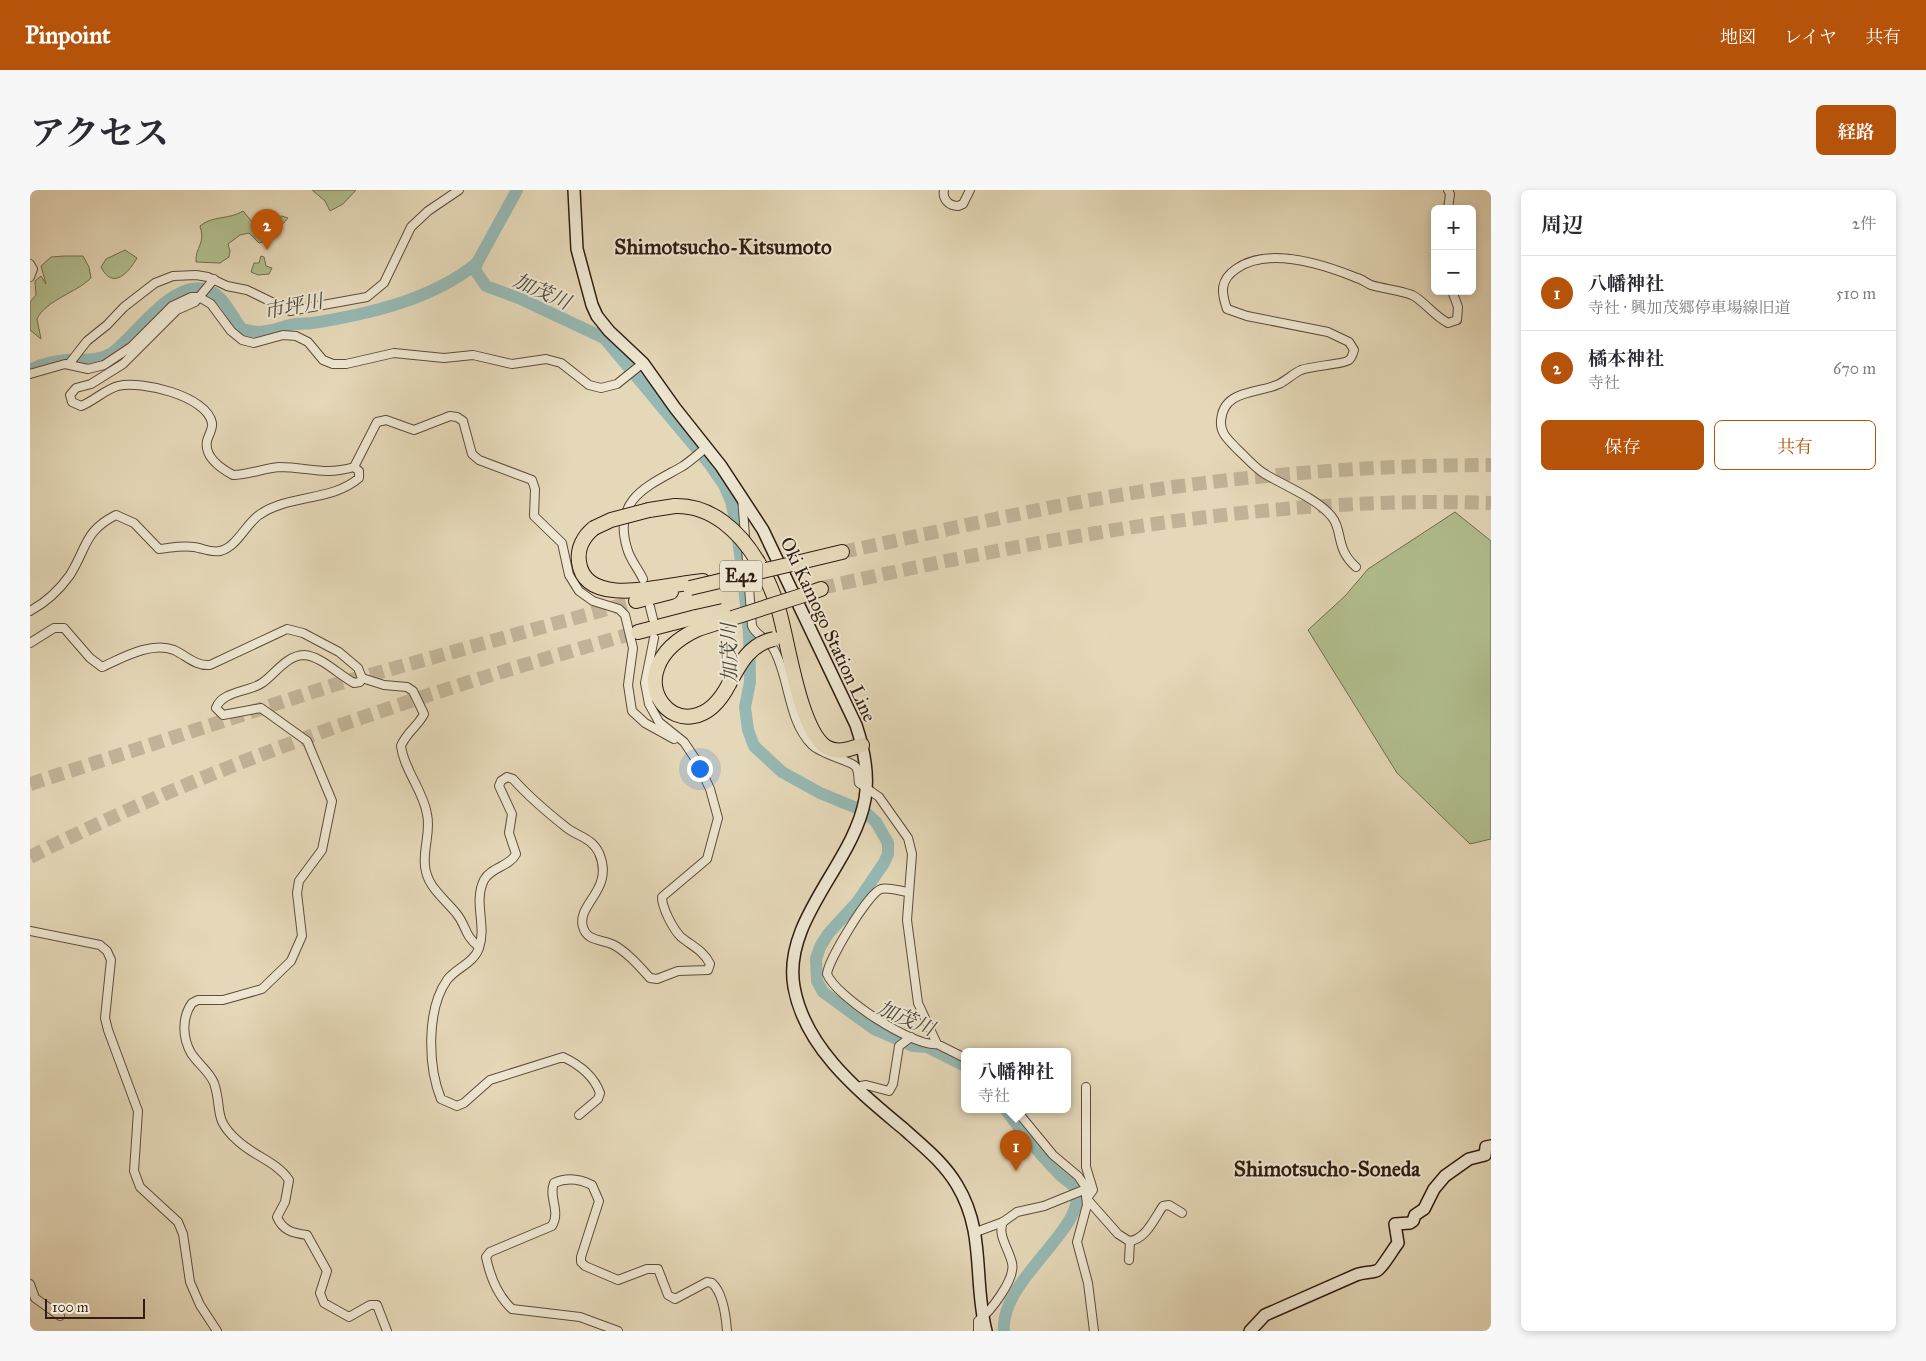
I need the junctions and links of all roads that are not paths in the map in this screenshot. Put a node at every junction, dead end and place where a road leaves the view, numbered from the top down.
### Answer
1 (459, 190) edge
2 (574, 190) edge
3 (944, 190) edge
4 (970, 190) edge
5 (1448, 190) edge
6 (1448, 205) edge
7 (30, 264) edge
8 (30, 276) edge
9 (214, 279) junction
10 (1453, 295) edge
11 (199, 298) junction
12 (643, 363) junction
13 (69, 364) junction
14 (30, 374) edge
15 (706, 448) junction
16 (354, 467) junction
17 (742, 498) junction
18 (842, 552) tunnel mouth
19 (1356, 567) dead end
20 (643, 579) dead end
21 (690, 585) junction
22 (821, 589) tunnel mouth
23 (636, 601) tunnel mouth
24 (650, 607) dead end
25 (30, 611) edge
26 (654, 619) dead end
27 (697, 623) junction
28 (638, 632) tunnel mouth
29 (654, 638) dead end
30 (781, 640) junction
31 (30, 643) edge
32 (362, 678) junction
33 (862, 745) junction
34 (687, 746) junction
35 (866, 793) junction
36 (908, 892) junction
37 (30, 930) edge
38 (480, 946) junction
39 (911, 1037) junction
40 (937, 1044) junction
41 (961, 1056) edge
42 (1086, 1087) dead end
43 (857, 1088) junction
44 (1019, 1113) edge
45 (579, 1115) dead end
46 (1491, 1146) edge
47 (1084, 1190) junction
48 (1087, 1198) junction
49 (1182, 1213) dead end
50 (1003, 1222) junction
51 (976, 1232) junction
52 (1130, 1241) junction
53 (1129, 1260) dead end
54 (30, 1284) edge
55 (60, 1316) dead end
56 (983, 1318) junction
57 (217, 1331) edge
58 (387, 1331) edge
59 (618, 1331) edge
60 (727, 1331) edge
61 (978, 1331) edge
62 (986, 1331) edge
63 (1094, 1331) edge
64 (1250, 1331) edge

1 - 9 street
2 - 12 main road, Oki Kamogo Station Line
3 - 4 street
5 - 6 street
7 - 8 street
9 - 11 street
9 - 13 street
10 - 19 street
11 - 12 street
11 - 13 street
11 - 16 street
12 - 15 main road, Oki Kamogo Station Line
13 - 14 street
15 - 17 main road, Oki Kamogo Station Line
15 - 20 street
16 - 25 street
16 - 34 street
17 - 33 main road, Oki Kamogo Station Line
17 - 35 street
18 - 21 highway, E42, bridge
21 - 23 highway, E42
21 - 30 highway, bridge
22 - 27 highway, E42, bridge
24 - 26 street
27 - 28 highway, E42
27 - 30 highway, bridge
29 - 34 street
30 - 33 highway
31 - 32 street
32 - 38 street
32 - 58 street
33 - 35 main road, Oki Kamogo Station Line
34 - 38 street
35 - 36 street
35 - 43 main road, Oki Kamogo Station Line
36 - 39 street
36 - 40 street
37 - 57 street
38 - 45 street
39 - 40 street
39 - 43 street
40 - 41 street
42 - 48 street
43 - 51 main road, Oki Kamogo Station Line
44 - 47 street
46 - 64 main road
47 - 48 street
47 - 50 street
48 - 52 street
48 - 63 street
49 - 52 street
50 - 51 street
50 - 56 street
51 - 56 main road, Oki Kamogo Station Line
52 - 53 street
54 - 55 street
56 - 61 street
56 - 62 main road, Oki Kamogo Station Line
59 - 60 street

